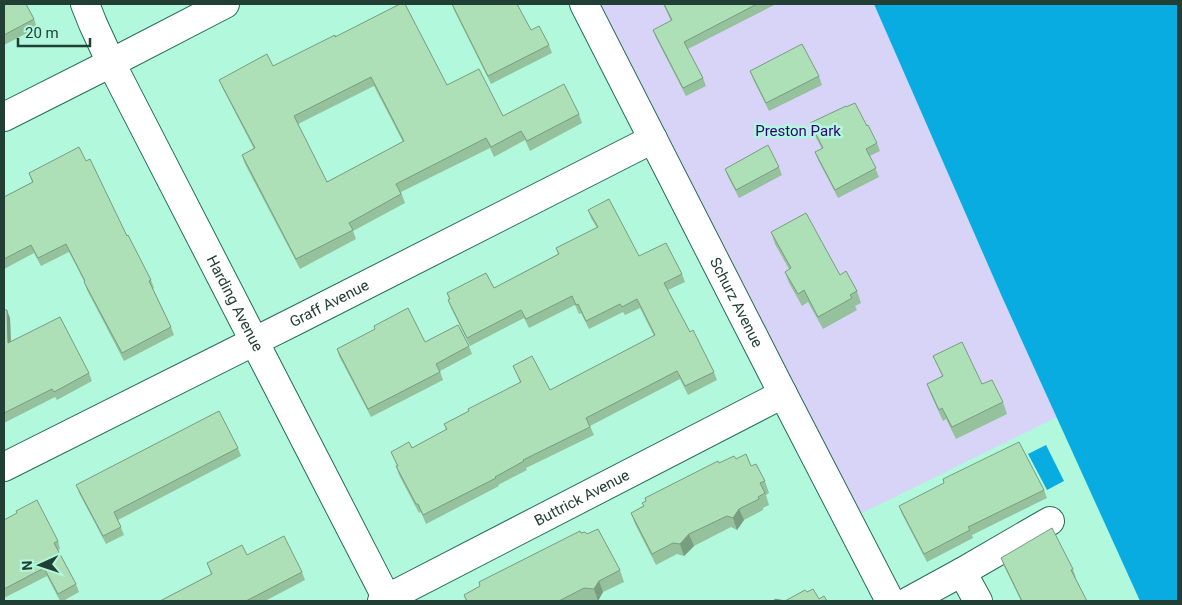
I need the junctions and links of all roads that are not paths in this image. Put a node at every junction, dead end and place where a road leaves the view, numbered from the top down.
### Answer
1 (86, 4) edge
2 (225, 4) edge
3 (584, 4) edge
4 (111, 63) junction
5 (4, 117) edge
6 (653, 139) junction
7 (254, 341) junction
8 (782, 394) junction
9 (4, 467) edge
10 (1050, 521) dead end
11 (962, 572) junction
12 (385, 600) edge
13 (890, 601) edge
14 (909, 601) edge
15 (978, 601) edge

1 - 4 street, Harding Avenue
2 - 4 street
3 - 6 street, Schurz Avenue
4 - 5 street
4 - 7 street, Harding Avenue
6 - 7 street, Graff Avenue
6 - 8 street, Schurz Avenue
7 - 9 street, Graff Avenue
7 - 12 street, Harding Avenue
8 - 12 street, Buttrick Avenue
8 - 13 street, Schurz Avenue
10 - 11 street
11 - 14 street
11 - 15 street

